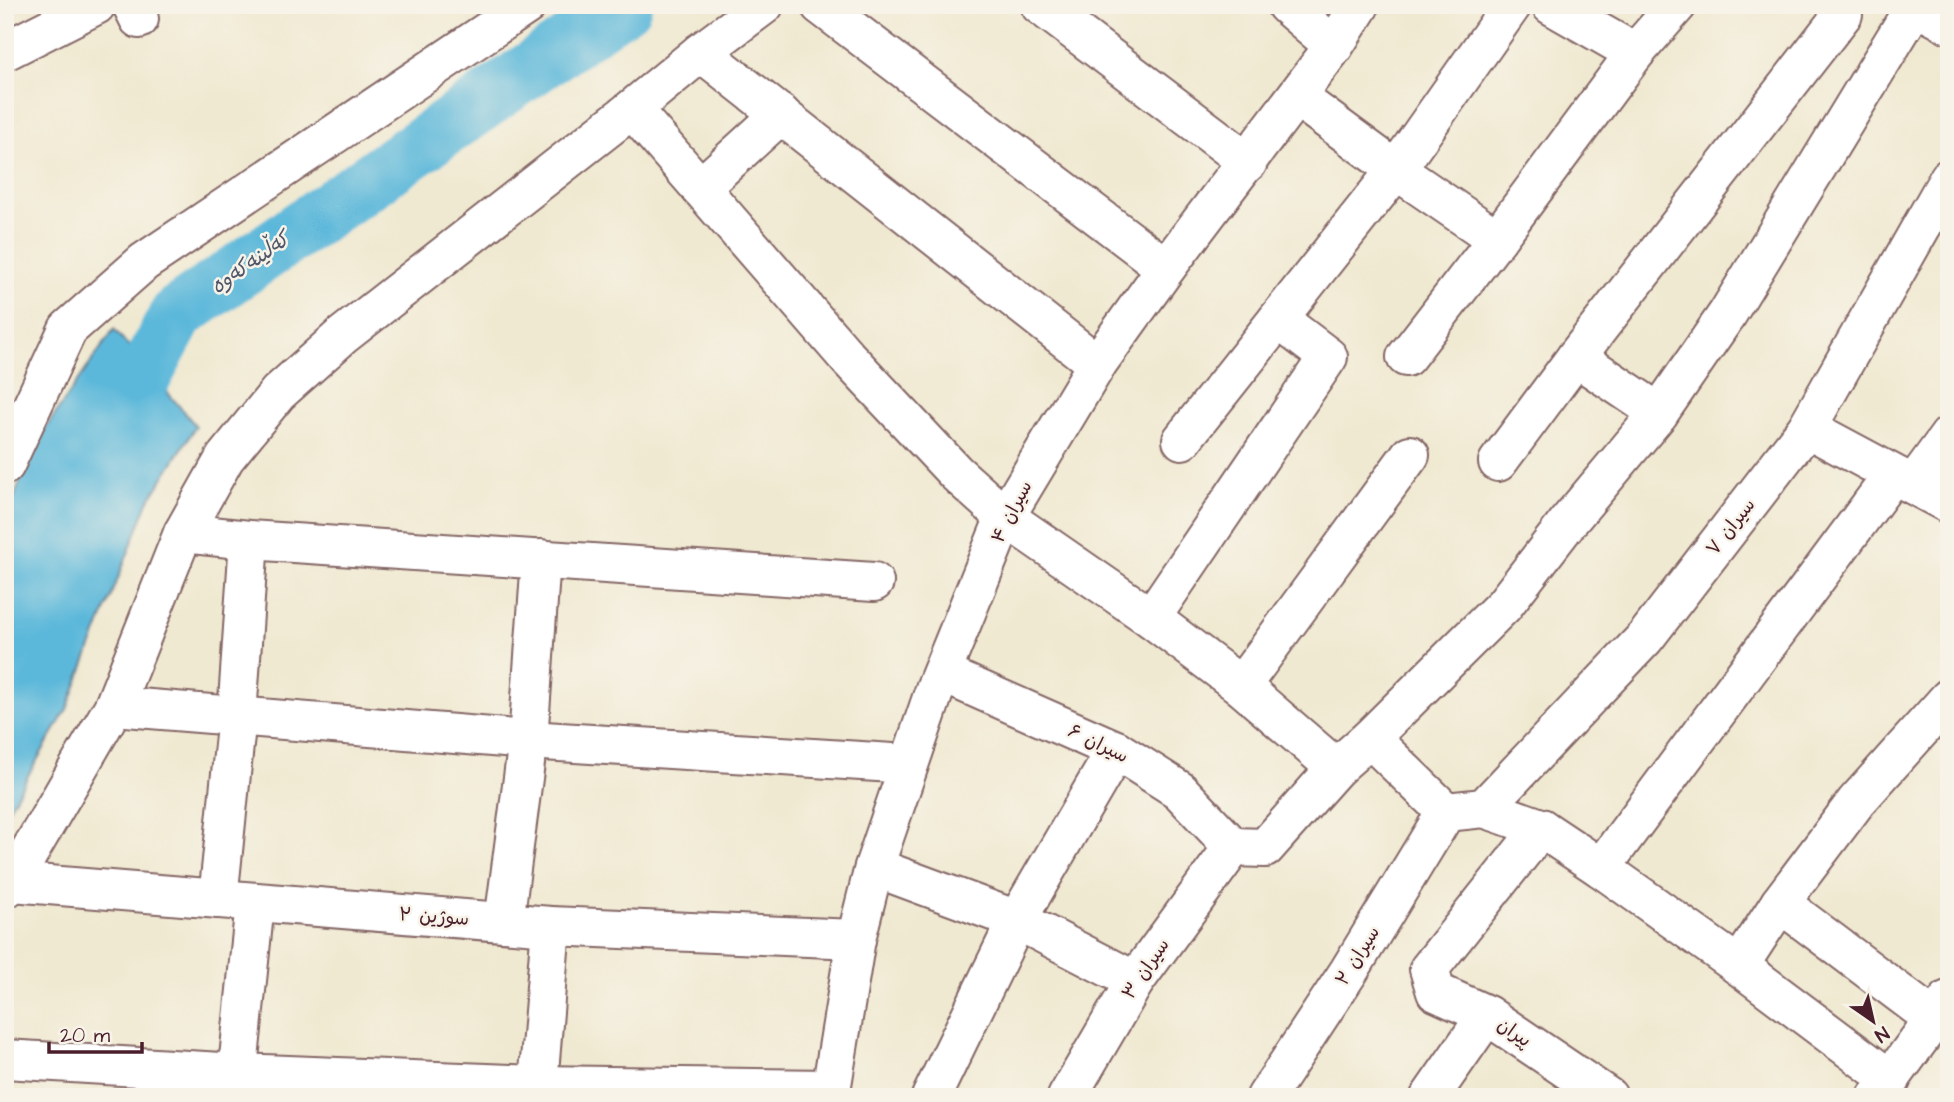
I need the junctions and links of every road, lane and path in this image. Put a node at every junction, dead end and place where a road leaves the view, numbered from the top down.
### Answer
1 (96, 5) edge
2 (527, 5) edge
3 (764, 5) edge
4 (820, 5) edge
5 (1040, 5) edge
6 (1286, 5) edge
7 (1360, 5) edge
8 (1512, 5) edge
9 (1551, 5) edge
10 (1677, 5) edge
11 (1843, 14) dead end
12 (1949, 24) edge
13 (1334, 46) junction
14 (5, 51) edge
15 (701, 52) junction
16 (1635, 53) junction
17 (1297, 97) junction
18 (632, 109) junction
19 (781, 114) junction
20 (1248, 162) junction
21 (1396, 170) junction
22 (1949, 178) edge
23 (700, 188) junction
24 (1497, 239) junction
25 (1166, 268) junction
26 (1278, 319) junction
27 (1576, 357) junction
28 (1406, 358) dead end
29 (1097, 364) junction
30 (1659, 413) junction
31 (1808, 428) junction
32 (1949, 436) edge
33 (1182, 440) dead end
34 (1410, 455) dead end
35 (1498, 462) dead end
36 (5, 465) edge
37 (1903, 479) junction
38 (1949, 504) edge
39 (1005, 517) junction
40 (183, 533) junction
41 (249, 540) junction
42 (541, 559) junction
43 (874, 582) dead end
44 (1151, 618) junction
45 (942, 673) junction
46 (1241, 686) junction
47 (1949, 698) edge
48 (114, 706) junction
49 (237, 716) junction
50 (1370, 738) junction
51 (528, 740) junction
52 (1115, 750) junction
53 (909, 764) junction
54 (1336, 768) junction
55 (1484, 808) junction
56 (1446, 812) junction
57 (1541, 828) junction
58 (1233, 847) junction
59 (874, 867) junction
60 (1601, 868) junction
61 (8, 886) edge
62 (237, 901) junction
63 (1780, 904) junction
64 (1017, 920) junction
65 (504, 922) junction
66 (551, 926) junction
67 (856, 939) junction
68 (1739, 966) junction
69 (1136, 981) junction
70 (1942, 1009) edge
71 (1487, 1015) junction
72 (5, 1059) edge
73 (237, 1085) edge
74 (538, 1085) junction
75 (1884, 1088) edge
76 (830, 1093) edge
77 (1598, 1094) edge
78 (931, 1097) edge
79 (1067, 1097) edge
80 (1266, 1097) edge
81 (1430, 1097) edge

1 - 14 street
2 - 36 street
3 - 15 street
4 - 25 street
5 - 20 street
6 - 13 street
7 - 13 street, سیران ۴
8 - 21 street
9 - 16 street
10 - 16 street
11 - 27 street
12 - 30 street
13 - 17 street, سیران ۴
15 - 18 street
15 - 19 street
16 - 24 street
17 - 20 street, سیران ۴
17 - 21 street
18 - 23 street
18 - 40 street
19 - 23 street
19 - 29 street
20 - 25 street, سیران ۴
21 - 24 street
21 - 26 street
22 - 31 street, سیران ۷
23 - 39 street
24 - 28 street
25 - 29 street, سیران ۴
26 - 33 street
26 - 44 street
27 - 30 street
27 - 35 street
29 - 39 street, سیران ۴
30 - 50 street
31 - 37 street
31 - 55 street, سیران ۷
32 - 37 street
34 - 46 street
37 - 38 street
37 - 60 street
39 - 44 street
39 - 45 street, سیران ۴
40 - 41 street
40 - 48 street
41 - 42 street
41 - 49 street
42 - 43 street
42 - 51 street
44 - 46 street
45 - 52 street, سیران ۶
45 - 53 street, سیران ۴
46 - 54 street
47 - 63 street
48 - 49 street
48 - 61 street
49 - 51 street
49 - 62 street
50 - 54 street
50 - 56 street
51 - 53 street
51 - 65 street
52 - 58 street, سیران ۶
52 - 64 street
53 - 59 street, سیران ۴
54 - 58 street
55 - 56 street
55 - 57 street
56 - 80 street, سیران ۲
57 - 60 street
57 - 71 street, پیران
58 - 69 street, سیران ۳
59 - 64 street
59 - 67 street, سیران ۴
60 - 68 street
61 - 62 street, سوژین ۲
62 - 65 street, سوژین ۲
62 - 73 street
63 - 68 street
63 - 70 street
64 - 69 street
64 - 78 street
65 - 66 street, سوژین ۲
66 - 67 street, سوژین ۲
66 - 74 street
67 - 76 street, سیران ۴
68 - 75 street
69 - 79 street, سیران ۳
70 - 75 street
71 - 77 street, پیران
71 - 81 street
72 - 73 street
73 - 74 street
74 - 76 street

